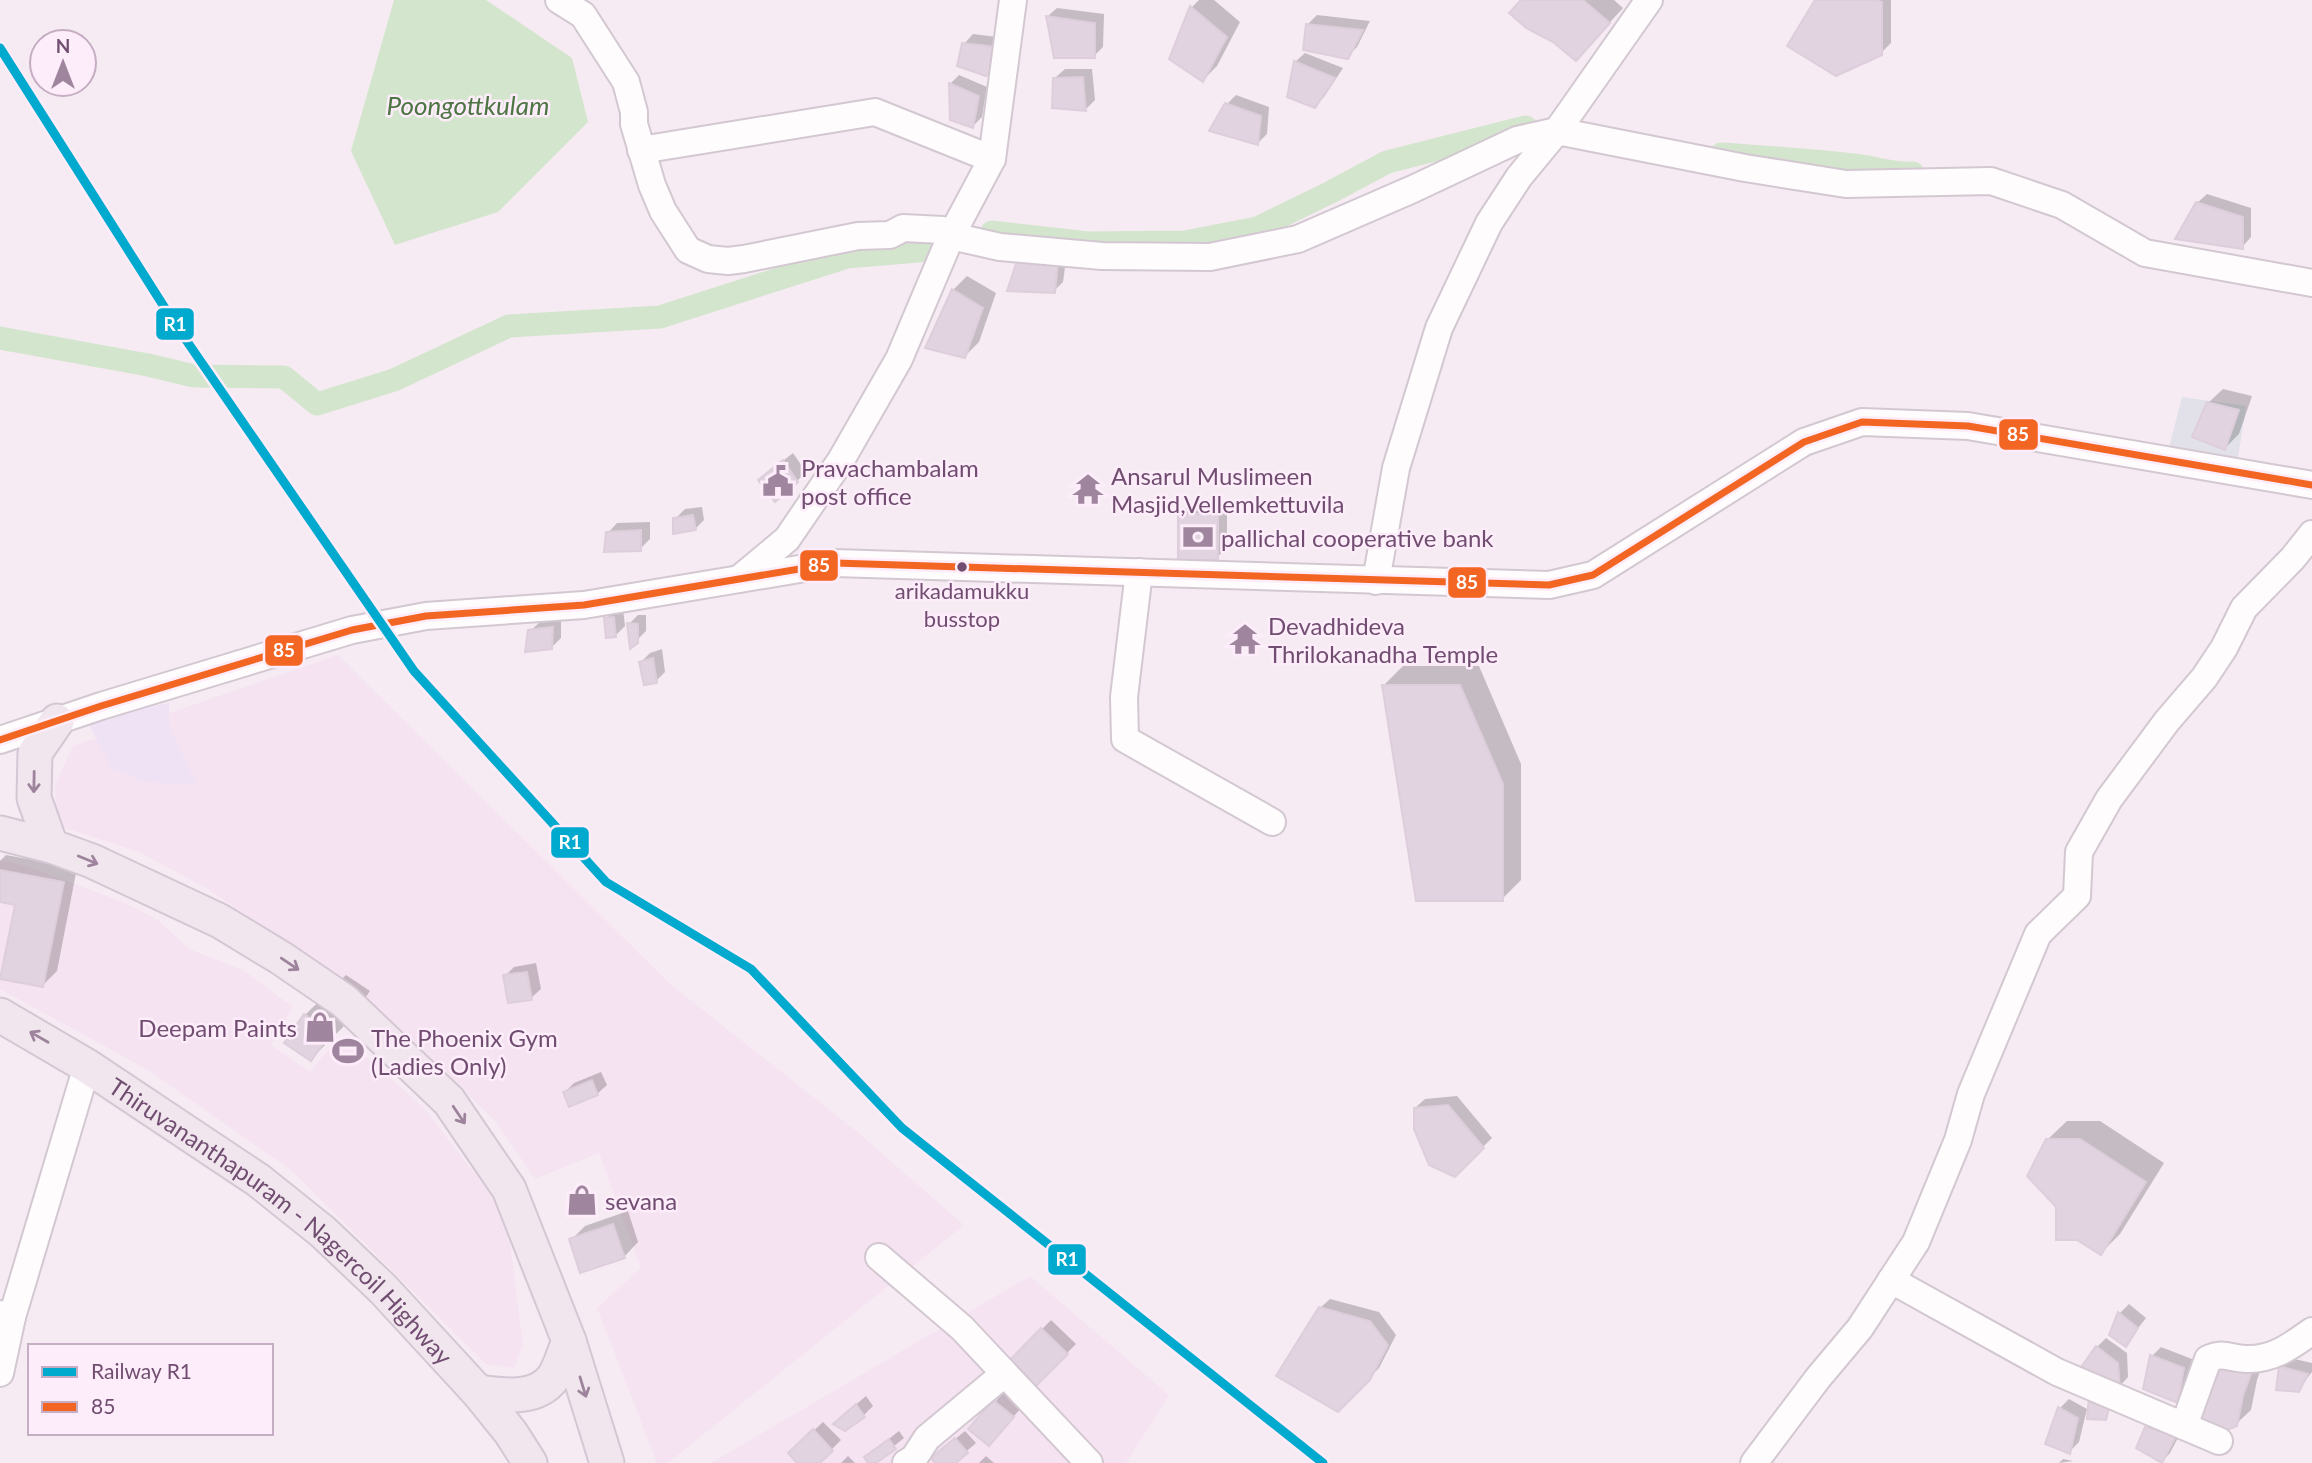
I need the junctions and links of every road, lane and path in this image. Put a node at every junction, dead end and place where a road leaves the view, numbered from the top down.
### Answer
1 (559, 0) edge
2 (1013, 0) edge
3 (1649, 0) edge
4 (1557, 131) junction
5 (641, 150) junction
6 (992, 159) junction
7 (951, 236) junction
8 (2312, 283) edge
9 (2312, 485) edge
10 (2312, 534) edge
11 (1139, 572) junction
12 (739, 579) junction
13 (1376, 581) junction
14 (57, 721) junction
15 (0, 740) edge
16 (1272, 822) dead end
17 (0, 833) edge
18 (51, 846) junction
19 (0, 1015) edge
20 (87, 1066) junction
21 (879, 1257) dead end
22 (1891, 1280) junction
23 (6, 1316) edge
24 (2312, 1331) edge
25 (569, 1341) junction
26 (0, 1373) edge
27 (1004, 1374) junction
28 (478, 1392) junction
29 (2183, 1426) junction
30 (2219, 1441) dead end
31 (530, 1463) edge
32 (607, 1463) edge
33 (906, 1463) edge
34 (1089, 1463) edge
35 (1754, 1463) edge

1 - 5 street
2 - 6 street
3 - 4 street
4 - 7 street
4 - 8 street
4 - 13 street
5 - 6 street
5 - 7 street
6 - 7 street
7 - 12 street
9 - 13 street
10 - 22 street
11 - 12 street
11 - 13 street
11 - 16 street
12 - 14 street
14 - 15 street
14 -> 18 main road
17 - 18 main road
18 -> 25 main road
20 -> 19 main road, Thiruvananthapuram - Nagercoil Highway
20 - 23 street
20 - 28 main road, Thiruvananthapuram - Nagercoil Highway
21 - 27 street
22 - 29 street
22 - 35 street
23 - 26 street
24 - 29 street
25 - 28 main road
25 -> 32 main road
27 - 33 street
27 - 34 street
28 - 31 main road, Thiruvananthapuram - Nagercoil Highway
29 - 30 street

